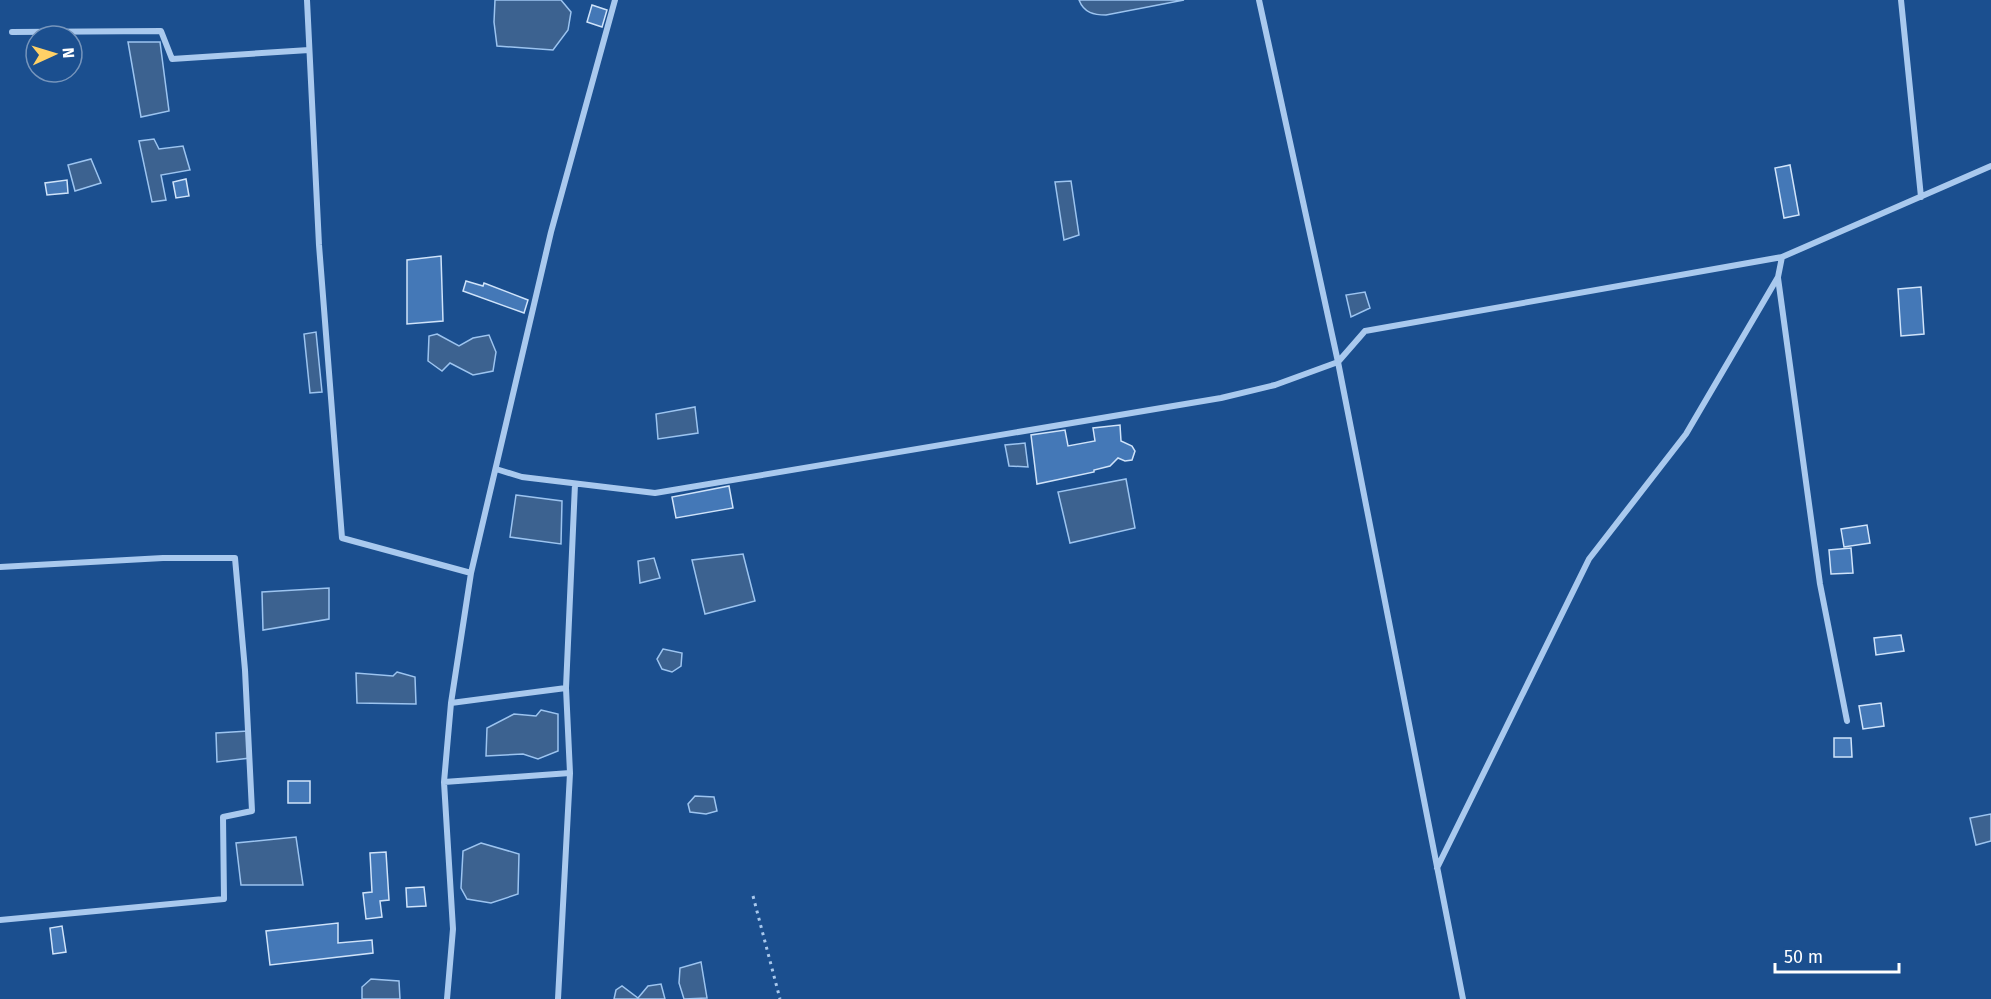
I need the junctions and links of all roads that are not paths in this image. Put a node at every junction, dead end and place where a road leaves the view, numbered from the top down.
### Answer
1 (307, 0) edge
2 (615, 0) edge
3 (1259, 0) edge
4 (1902, 0) edge
5 (12, 32) dead end
6 (309, 50) junction
7 (1991, 166) edge
8 (1921, 196) junction
9 (1782, 257) junction
10 (1778, 277) junction
11 (1338, 362) junction
12 (496, 470) junction
13 (575, 483) junction
14 (0, 567) edge
15 (471, 573) junction
16 (566, 688) junction
17 (452, 703) junction
18 (1847, 721) dead end
19 (570, 773) junction
20 (444, 782) junction
21 (1437, 868) junction
22 (0, 920) edge
23 (447, 999) edge
24 (558, 999) edge
25 (1463, 999) edge

1 - 6 street
2 - 12 street
3 - 11 street
4 - 8 street
5 - 6 street
6 - 15 street
7 - 8 street
8 - 9 street
9 - 10 street
9 - 11 street
10 - 18 street
10 - 21 street
11 - 13 street
11 - 21 street
12 - 13 street
12 - 15 street
13 - 16 street
14 - 22 street
15 - 17 street
16 - 17 street
16 - 19 street
17 - 20 street
19 - 20 street
19 - 24 street
20 - 23 street
21 - 25 street

